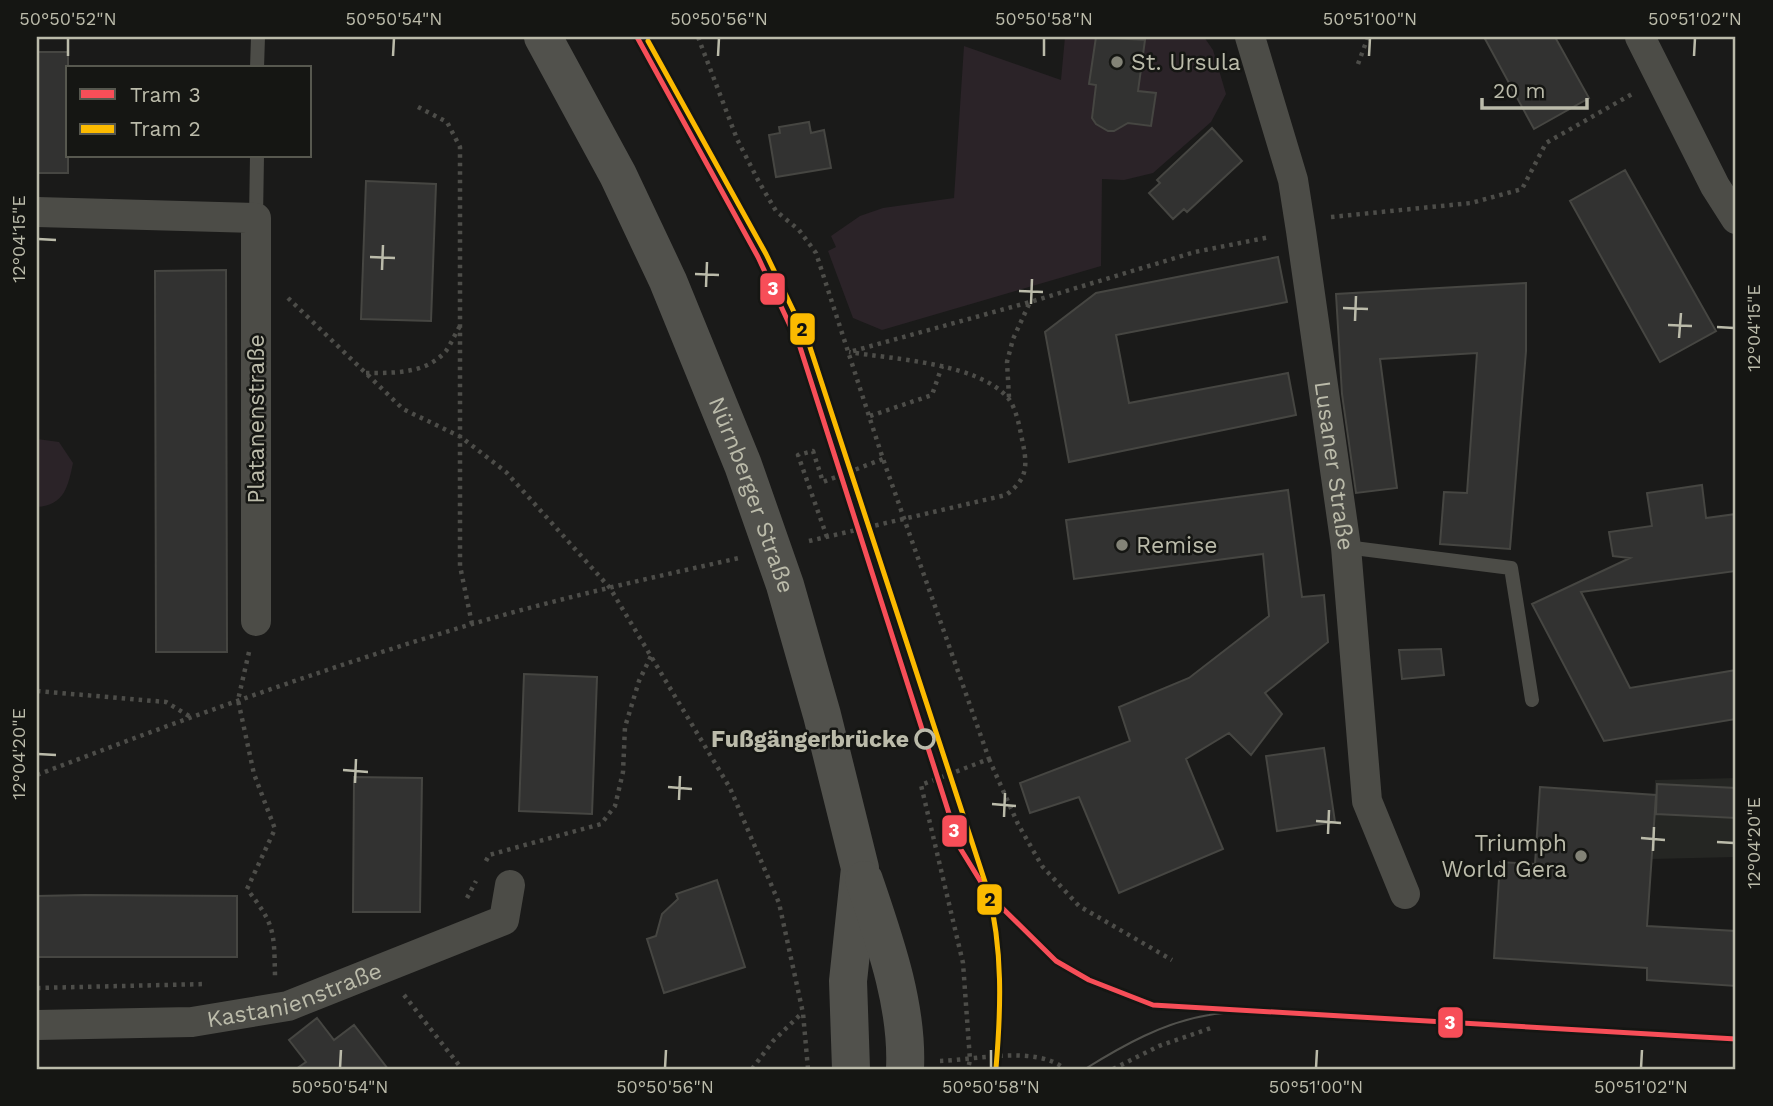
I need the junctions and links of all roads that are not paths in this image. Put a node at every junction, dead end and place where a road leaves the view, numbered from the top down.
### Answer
1 (258, 37) edge
2 (544, 37) edge
3 (1250, 37) edge
4 (1640, 37) edge
5 (257, 66) edge
6 (257, 158) edge
7 (37, 212) edge
8 (256, 218) junction
9 (1736, 219) edge
10 (1346, 547) junction
11 (256, 621) road end
12 (1532, 701) dead end
13 (860, 868) junction
14 (510, 885) dead end
15 (1405, 894) dead end
16 (37, 1025) edge
17 (851, 1069) edge
18 (905, 1069) edge

1 - 5 lane
2 - 13 main road, Nürnberger Straße
3 - 10 street, Lusaner Straße
4 - 9 street
6 - 8 lane, Platanenstraße
7 - 8 street
8 - 11 street, Platanenstraße
10 - 12 lane
10 - 15 street, Lusaner Straße
13 - 17 main road, Nürnberger Straße
13 - 18 main road
14 - 16 street, Kastanienstraße

